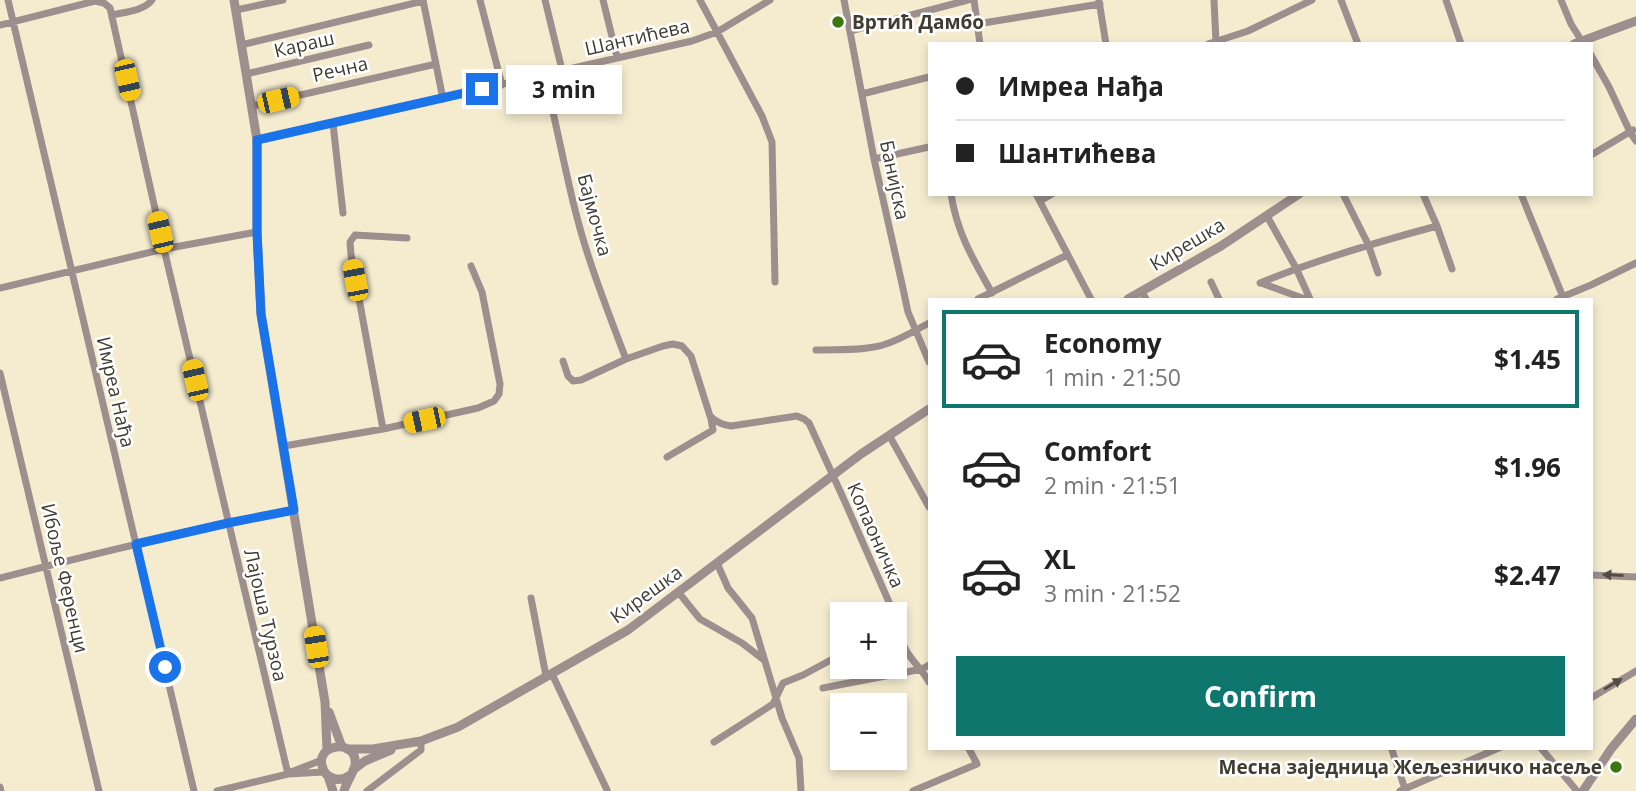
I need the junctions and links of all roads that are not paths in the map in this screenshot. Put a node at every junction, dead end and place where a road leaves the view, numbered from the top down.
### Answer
1 (8, 0) edge
2 (152, 0) edge
3 (283, 0) edge
4 (480, 0) edge
5 (545, 0) edge
6 (603, 0) edge
7 (700, 0) edge
8 (769, 0) edge
9 (844, 0) edge
10 (968, 0) edge
11 (974, 0) edge
12 (1214, 0) edge
13 (1312, 0) edge
14 (1340, 0) edge
15 (1446, 0) edge
16 (1561, 0) edge
17 (423, 1) edge
18 (1099, 2) edge
19 (235, 5) edge
20 (112, 15) junction
21 (13, 22) junction
22 (1636, 22) edge
23 (977, 24) junction
24 (0, 25) edge
25 (850, 31) junction
26 (717, 32) junction
27 (980, 42) edge
28 (1106, 42) edge
29 (1212, 42) edge
30 (1215, 42) edge
31 (1357, 42) edge
32 (1460, 42) edge
33 (1580, 42) edge
34 (1583, 42) edge
35 (242, 45) junction
36 (369, 45) dead end
37 (617, 57) junction
38 (1593, 59) edge
39 (436, 64) junction
40 (562, 70) junction
41 (246, 74) junction
42 (544, 75) junction
43 (928, 77) edge
44 (502, 85) junction
45 (862, 94) junction
46 (443, 99) junction
47 (252, 106) junction
48 (333, 124) junction
49 (1632, 131) junction
50 (257, 140) junction
51 (1636, 141) edge
52 (928, 147) edge
53 (1593, 154) edge
54 (874, 159) junction
55 (951, 196) edge
56 (1296, 196) edge
57 (1344, 196) edge
58 (1424, 196) edge
59 (1522, 196) edge
60 (1038, 198) edge
61 (344, 213) dead end
62 (1267, 216) junction
63 (1437, 226) junction
64 (257, 232) junction
65 (407, 238) dead end
66 (1368, 244) junction
67 (164, 249) junction
68 (1067, 255) junction
69 (1636, 263) edge
70 (471, 266) dead end
71 (1296, 268) junction
72 (1452, 269) dead end
73 (72, 270) junction
74 (1378, 274) dead end
75 (775, 282) dead end
76 (1211, 282) dead end
77 (0, 288) edge
78 (992, 293) junction
79 (1144, 296) edge
80 (980, 298) edge
81 (1090, 298) edge
82 (1219, 298) edge
83 (1305, 298) edge
84 (1308, 298) edge
85 (1560, 298) edge
86 (928, 324) edge
87 (916, 330) junction
88 (816, 350) dead end
89 (626, 359) junction
90 (928, 360) edge
91 (563, 361) dead end
92 (0, 373) edge
93 (928, 410) edge
94 (710, 416) junction
95 (723, 425) junction
96 (383, 429) junction
97 (713, 430) junction
98 (889, 435) junction
99 (284, 446) junction
100 (667, 457) dead end
101 (832, 475) junction
102 (928, 505) edge
103 (294, 510) junction
104 (228, 523) junction
105 (136, 544) junction
106 (718, 562) junction
107 (46, 566) junction
108 (1593, 575) edge
109 (1636, 577) edge
110 (0, 578) edge
111 (679, 593) junction
112 (531, 598) dead end
113 (888, 602) edge
114 (907, 652) edge
115 (765, 660) junction
116 (830, 660) edge
117 (925, 667) edge
118 (1636, 671) edge
119 (549, 675) junction
120 (823, 688) dead end
121 (1593, 697) edge
122 (776, 699) junction
123 (326, 702) junction
124 (1636, 719) edge
125 (421, 741) junction
126 (714, 741) dead end
127 (402, 745) junction
128 (345, 748) junction
129 (327, 750) junction
130 (970, 750) edge
131 (1392, 750) edge
132 (1494, 750) edge
133 (1543, 750) edge
134 (322, 760) junction
135 (352, 772) junction
136 (288, 774) junction
137 (326, 774) junction
138 (607, 790) edge
139 (1403, 790) edge
140 (99, 791) edge
141 (194, 791) edge
142 (217, 791) edge
143 (333, 791) edge
144 (344, 791) edge
145 (367, 791) edge
146 (801, 791) edge
147 (913, 791) edge
148 (1577, 791) edge
149 (1583, 791) edge

1 - 21 street, Имреа Нађа
2 - 20 street
3 - 19 street
4 - 44 street
5 - 40 street
6 - 37 street
7 - 26 street
8 - 26 street, Шантићева
9 - 25 street, Банијска
10 - 25 street
11 - 23 street
12 - 29 street
13 - 30 street
14 - 31 street
15 - 32 street
16 - 33 street
17 - 35 street
17 - 39 street
18 - 23 street
18 - 28 street
19 - 35 street
20 - 21 street
20 - 67 street, Лајоша Турзоа
21 - 24 street
21 - 73 street, Имреа Нађа
22 - 34 street
23 - 27 street
25 - 45 street, Банијска
26 - 37 street, Шантићева
26 - 75 street
35 - 41 street
36 - 41 street, Караш
37 - 40 street, Шантићева
38 - 49 street
39 - 46 street
39 - 47 street, Речна
40 - 42 street, Шантићева
41 - 47 street
42 - 44 street, Шантићева
42 - 89 street, Бајмочка
43 - 45 street
44 - 46 street, Шантићева
45 - 54 street, Банијска
46 - 48 street, Шантићева
47 - 50 street
48 - 50 street, Шантићева
48 - 61 street
49 - 51 street
49 - 53 street
50 - 64 street
52 - 54 street
54 - 87 street, Банијска
55 - 78 street
56 - 62 street, Кирешка
57 - 66 street
58 - 63 street
59 - 85 street
60 - 68 street
62 - 71 street
62 - 79 street, Кирешка
63 - 66 street
63 - 72 street
64 - 67 street
64 - 99 street
65 - 96 street
66 - 71 street
66 - 74 street
67 - 73 street
67 - 104 street, Лајоша Турзоа
68 - 78 street
68 - 81 street
69 - 85 street
70 - 96 street
71 - 83 street
71 - 84 street
73 - 77 street
73 - 105 street, Имреа Нађа
76 - 82 street
78 - 80 street
86 - 87 street
87 - 88 street
87 - 90 street, Банијска
89 - 91 street
89 - 94 street
92 - 107 street, Ибоље Ференци
93 - 98 street, Кирешка
94 - 95 street
94 - 97 street
95 - 97 street
95 - 101 street
96 - 99 street
97 - 100 street
98 - 101 street, Кирешка
98 - 102 street
99 - 103 street
101 - 106 street, Кирешка
101 - 113 street, Копаоничка
103 - 104 street
103 - 123 street
104 - 105 street
104 - 136 street, Лајоша Турзоа
105 - 107 street
105 - 141 street, Имреа Нађа
106 - 111 street, Кирешка
106 - 115 street
107 - 110 street
107 - 140 street, Ибоље Ференци
109 -> 108 street
111 - 115 street
111 - 119 street, Кирешка
112 - 119 street
114 - 117 street, Копаоничка
115 - 122 street
116 - 122 street
117 - 120 street
121 -> 118 street
119 - 125 street, Кирешка
119 - 138 street
122 - 126 street
122 - 146 street
123 - 128 street
123 - 129 street
124 - 149 street
125 - 127 street, Кирешка
125 - 145 street
127 - 128 street, Кирешка
127 - 135 street, Кирешка
128 - 129 street
128 - 135 street
129 - 134 street
130 - 147 street
131 - 139 street
132 - 139 street
133 - 148 street
134 - 136 street
134 - 137 street
135 - 137 street
135 - 144 street
136 - 137 street
136 - 142 street
137 - 143 street

